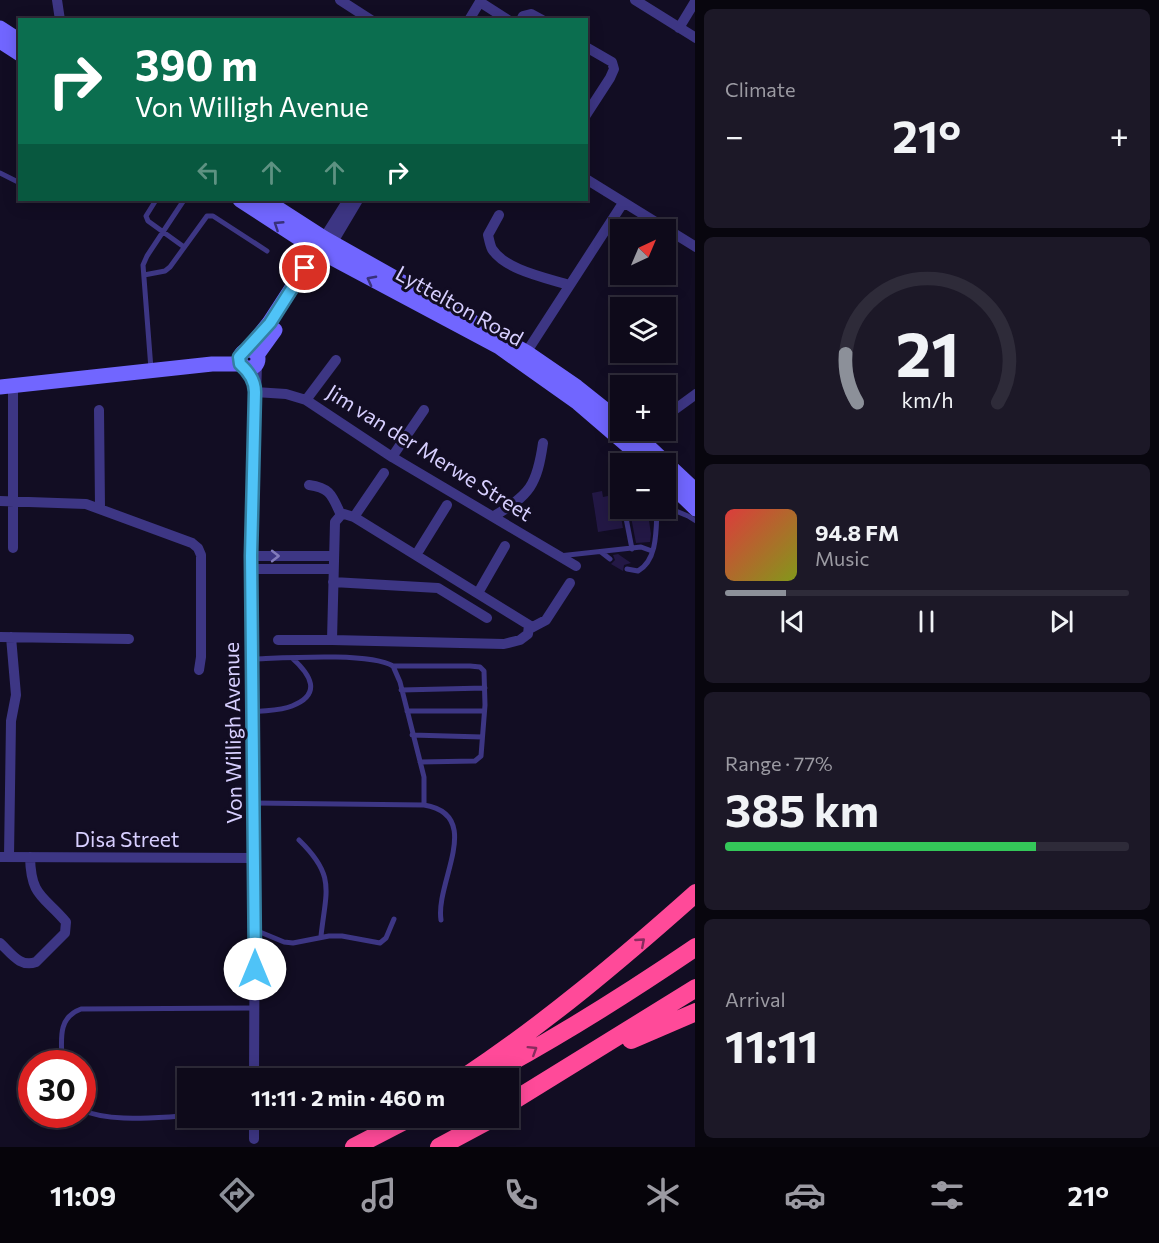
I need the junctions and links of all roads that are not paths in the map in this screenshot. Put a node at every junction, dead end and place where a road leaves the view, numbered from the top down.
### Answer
1 (57, 0) edge
2 (340, 0) edge
3 (635, 0) edge
4 (481, 1) edge
5 (695, 2) edge
6 (60, 18) edge
7 (368, 18) edge
8 (470, 18) edge
9 (505, 18) edge
10 (522, 18) edge
11 (538, 18) edge
12 (0, 28) edge
13 (679, 28) junction
14 (695, 37) edge
15 (18, 40) edge
16 (0, 41) edge
17 (588, 48) edge
18 (18, 53) edge
19 (588, 112) edge
20 (0, 173) edge
21 (588, 180) edge
22 (18, 182) edge
23 (155, 201) edge
24 (183, 201) edge
25 (242, 201) edge
26 (266, 201) edge
27 (348, 201) edge
28 (357, 201) edge
29 (623, 203) junction
30 (499, 215) dead end
31 (163, 232) junction
32 (325, 246) junction
33 (695, 246) edge
34 (184, 247) junction
35 (267, 251) dead end
36 (144, 275) junction
37 (569, 285) junction
38 (523, 357) junction
39 (248, 359) junction
40 (336, 360) dead end
41 (151, 371) junction
42 (7, 386) edge
43 (255, 389) junction
44 (695, 395) edge
45 (306, 400) junction
46 (676, 409) edge
47 (424, 410) dead end
48 (99, 411) dead end
49 (610, 413) edge
50 (610, 424) edge
51 (634, 441) edge
52 (543, 443) dead end
53 (392, 457) junction
54 (384, 473) dead end
55 (309, 485) dead end
56 (695, 489) edge
57 (676, 490) edge
58 (0, 501) edge
59 (14, 501) junction
60 (447, 505) dead end
61 (100, 507) junction
62 (695, 508) edge
63 (676, 511) edge
64 (340, 515) junction
65 (494, 516) junction
66 (354, 517) junction
67 (626, 519) dead end
68 (657, 519) edge
69 (695, 520) edge
70 (505, 546) dead end
71 (13, 548) dead end
72 (632, 549) junction
73 (652, 551) junction
74 (601, 552) junction
75 (416, 555) junction
76 (251, 556) junction
77 (333, 556) junction
78 (559, 556) junction
79 (610, 559) dead end
80 (576, 566) dead end
81 (333, 569) junction
82 (627, 569) dead end
83 (251, 570) junction
84 (333, 582) junction
85 (570, 583) dead end
86 (478, 593) junction
87 (487, 618) dead end
88 (529, 629) junction
89 (6, 637) edge
90 (129, 639) dead end
91 (278, 640) dead end
92 (332, 640) junction
93 (292, 658) junction
94 (252, 659) junction
95 (393, 666) junction
96 (199, 670) dead end
97 (485, 688) junction
98 (401, 690) junction
99 (406, 711) junction
100 (484, 711) junction
101 (253, 712) junction
102 (412, 735) junction
103 (482, 737) junction
104 (420, 762) junction
105 (254, 803) junction
106 (424, 805) junction
107 (299, 840) dead end
108 (5, 857) edge
109 (30, 857) junction
110 (255, 858) junction
111 (695, 894) edge
112 (394, 919) dead end
113 (441, 920) dead end
114 (255, 930) junction
115 (321, 936) junction
116 (0, 943) edge
117 (695, 948) edge
118 (695, 989) edge
119 (254, 1008) junction
120 (695, 1012) edge
121 (62, 1050) edge
122 (254, 1068) edge
123 (478, 1068) edge
124 (501, 1068) edge
125 (519, 1097) edge
126 (519, 1103) edge
127 (96, 1114) edge
128 (177, 1116) edge
129 (254, 1128) edge
130 (390, 1128) edge
131 (391, 1128) edge
132 (468, 1128) edge
133 (474, 1128) edge
134 (385, 1131) junction
135 (254, 1138) dead end
136 (354, 1147) edge
137 (437, 1147) edge

1 - 6 street
2 - 7 street
3 - 13 street
4 - 8 street
4 - 9 street
5 - 13 street
10 - 11 street
12 - 15 main road
13 - 14 street
16 - 18 main road
17 - 19 street
20 - 22 lane
21 - 29 street
23 - 31 lane
24 - 31 lane
32 -> 25 main road, Lyttelton Road
26 - 32 main road, Lyttelton Road
27 - 32 street
28 - 32 street
29 - 33 street
29 - 37 street
30 - 37 street
31 - 34 lane
31 - 36 lane
32 - 38 main road, Lyttelton Road
32 - 39 main road
34 - 35 lane
34 - 36 lane
36 - 41 lane
37 - 38 street
38 - 49 main road, Lyttelton Road
38 - 50 main road, Lyttelton Road
39 - 41 main road
39 - 43 street, Von Willigh Avenue
40 - 45 street
41 - 42 main road
42 - 59 street
43 - 45 street, Jim van der Merwe Street
43 - 76 street, Von Willigh Avenue
44 - 46 street
45 - 53 street, Jim van der Merwe Street
47 - 53 street
48 - 61 street
51 - 56 main road, Lyttelton Road
52 - 65 street
53 - 65 street, Jim van der Merwe Street
54 - 66 street
55 - 64 street
57 - 62 main road
58 - 59 street
59 - 61 street
59 - 71 street
60 - 75 street
61 - 96 street
63 - 69 lane
64 - 66 street
64 - 77 street
65 - 78 street, Jim van der Merwe Street
66 - 75 street
67 - 72 lane
68 - 73 lane
70 - 86 street
72 - 73 lane
72 - 74 lane
73 - 82 lane
74 - 78 lane
74 - 79 lane
75 - 86 street
76 -> 77 street
76 - 83 street, Von Willigh Avenue
77 - 81 street
78 - 80 street, Jim van der Merwe Street
81 - 83 street
81 - 84 street
83 - 94 street, Von Willigh Avenue
84 - 87 street
84 - 92 street
85 - 88 street
86 - 88 street
88 - 92 street
89 - 90 street
89 - 108 street
91 - 92 street
93 - 94 lane
93 - 95 lane
93 - 101 lane
94 - 101 street, Von Willigh Avenue
95 - 97 lane
95 - 98 lane
97 - 98 lane
97 - 100 lane
98 - 99 lane
99 - 100 lane
99 - 102 lane
100 - 103 lane
101 - 105 street, Von Willigh Avenue
102 - 103 lane
102 - 104 lane
103 - 104 lane
104 - 106 lane
105 - 106 lane
105 - 110 street, Von Willigh Avenue
106 - 113 lane
107 - 115 lane
108 - 109 street, Disa Street
109 - 110 street, Disa Street
109 - 116 street
110 - 114 street, Von Willigh Avenue
123 -> 111 highway
112 - 115 lane
114 - 115 lane
114 - 119 street, Von Willigh Avenue
124 -> 117 highway
118 - 125 highway
119 - 121 lane
119 - 122 street, Von Willigh Avenue
120 - 126 highway
127 - 128 lane
129 - 135 street
130 - 134 highway
131 - 134 highway
132 - 137 highway
133 - 137 highway
134 - 136 highway

